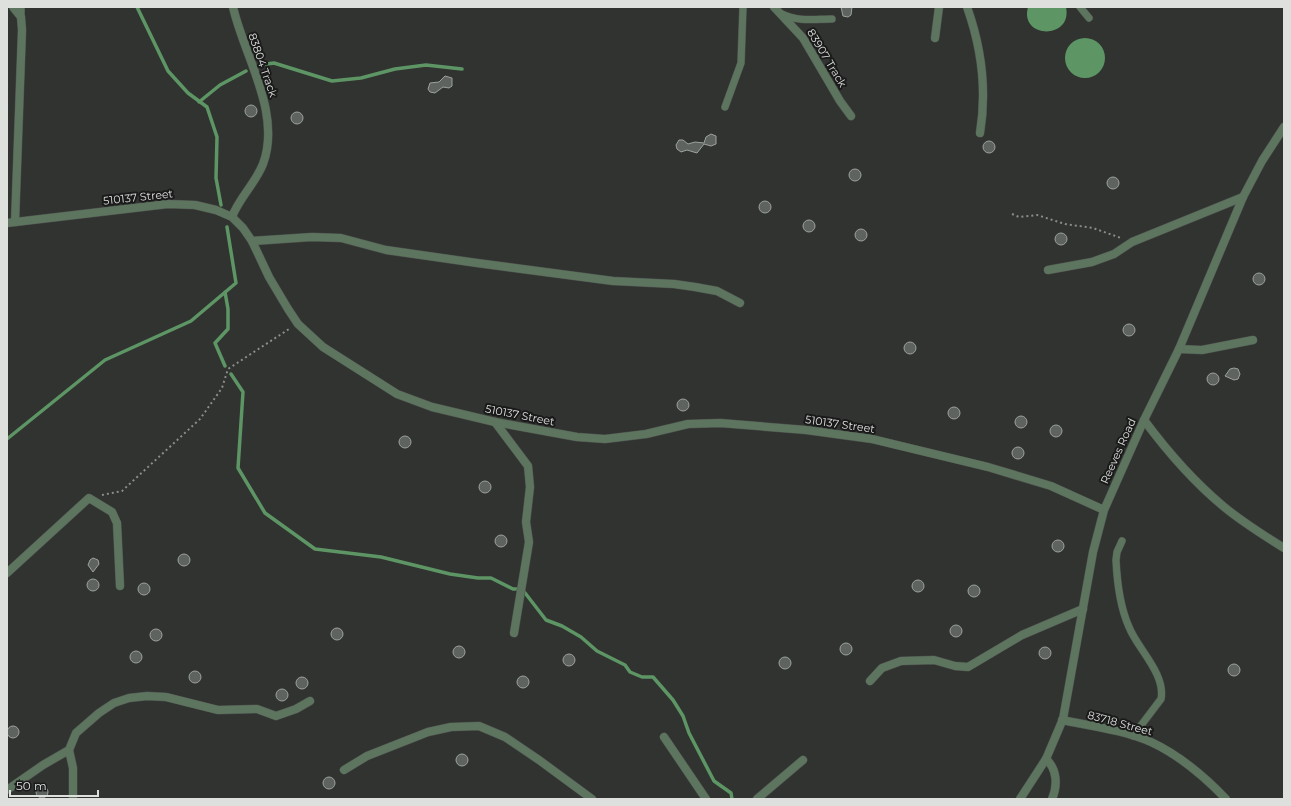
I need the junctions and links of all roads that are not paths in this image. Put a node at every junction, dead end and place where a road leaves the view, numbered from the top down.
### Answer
1 (13, 7) edge
2 (21, 7) edge
3 (233, 7) edge
4 (743, 7) edge
5 (774, 7) edge
6 (939, 7) edge
7 (967, 7) edge
8 (1080, 7) edge
9 (782, 14) junction
10 (20, 17) junction
11 (1089, 18) dead end
12 (832, 19) dead end
13 (935, 38) dead end
14 (725, 107) dead end
15 (851, 116) dead end
16 (1284, 127) edge
17 (980, 133) dead end
18 (1243, 197) junction
19 (232, 217) junction
20 (11, 222) edge
21 (252, 241) junction
22 (1048, 270) dead end
23 (740, 302) dead end
24 (1253, 340) dead end
25 (1179, 349) junction
26 (1144, 420) junction
27 (495, 422) junction
28 (1104, 510) junction
29 (1122, 541) dead end
30 (1284, 548) edge
31 (7, 573) edge
32 (120, 586) dead end
33 (1083, 609) junction
34 (514, 633) dead end
35 (870, 681) dead end
36 (310, 701) dead end
37 (1062, 720) junction
38 (1133, 736) junction
39 (664, 737) dead end
40 (69, 750) junction
41 (1046, 759) junction
42 (803, 760) dead end
43 (344, 770) dead end
44 (7, 790) edge
45 (73, 799) edge
46 (592, 799) edge
47 (706, 799) edge
48 (757, 799) edge
49 (1020, 799) edge
50 (1052, 799) edge
51 (1226, 799) edge

1 - 10 street
2 - 10 lane
3 - 19 street, 83804 Track
4 - 14 lane
5 - 9 street, 83907 Track
6 - 13 street
7 - 17 street
8 - 11 lane
9 - 12 lane, 83907 Track
9 - 15 street, 83907 Track
10 - 20 street
16 - 18 street, Reeves Road
18 - 22 street
18 - 25 street, Reeves Road
19 - 20 street, 510137 Street
19 - 21 street, 510137 Street
21 - 23 street
21 - 27 street, 510137 Street
24 - 25 street
25 - 26 street, Reeves Road
26 - 28 street, Reeves Road
26 - 30 street
27 - 28 street, 510137 Street
27 - 34 street
28 - 33 street, Reeves Road
29 - 38 lane
31 - 32 street
33 - 35 street
33 - 37 street, Reeves Road
36 - 40 street
37 - 38 street, 83718 Street
37 - 41 street, Reeves Road
38 - 51 street, 83718 Street
39 - 47 street
40 - 44 street
40 - 45 street
41 - 49 street, Reeves Road
41 - 50 street
42 - 48 street
43 - 46 street

